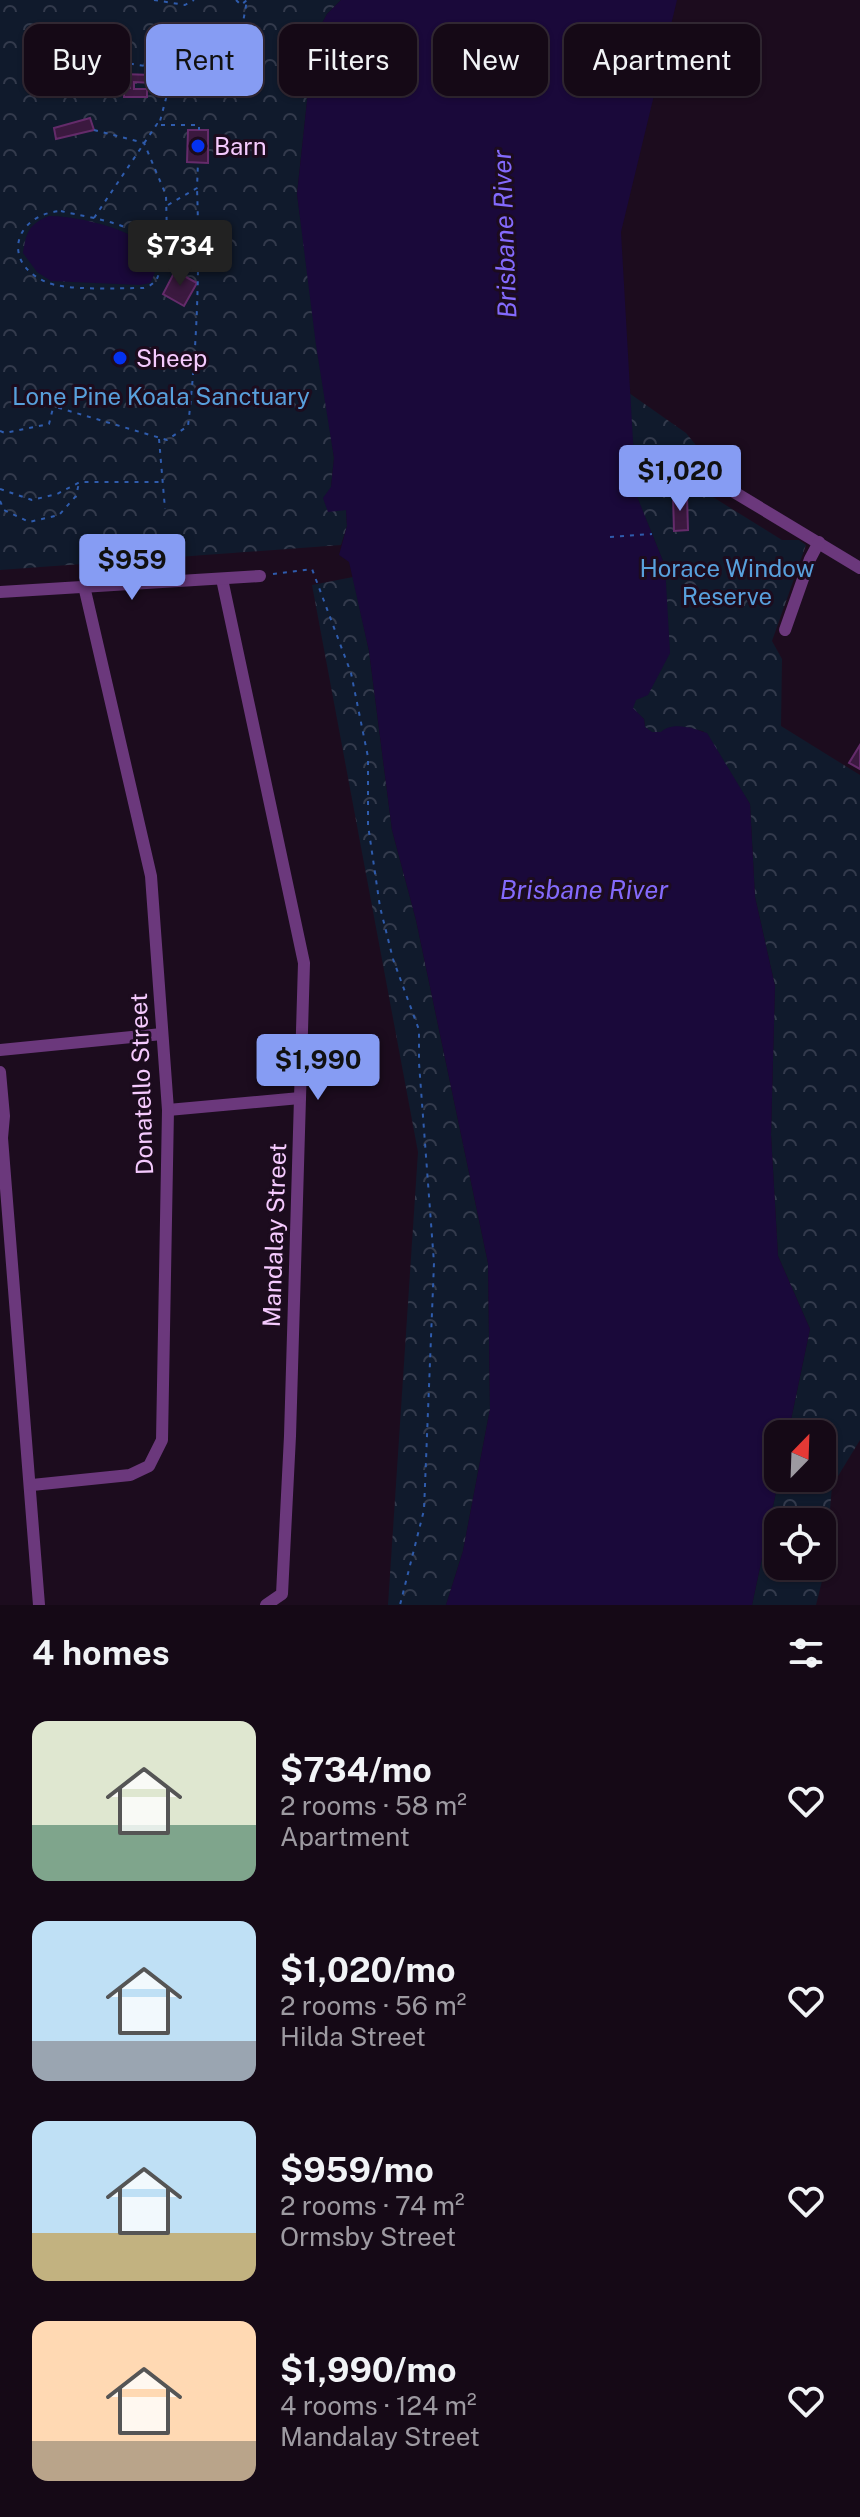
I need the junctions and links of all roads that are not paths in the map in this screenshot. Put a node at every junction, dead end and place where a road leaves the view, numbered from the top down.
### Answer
1 (724, 486) dead end
2 (819, 542) junction
3 (860, 568) edge
4 (260, 576) road end
5 (222, 579) junction
6 (84, 586) junction
7 (0, 592) edge
8 (785, 630) dead end
9 (162, 1034) junction
10 (0, 1050) edge
11 (0, 1072) edge
12 (300, 1098) junction
13 (168, 1110) junction
14 (1, 1125) edge
15 (32, 1485) junction
16 (39, 1605) edge
17 (266, 1605) edge

1 - 2 street
2 - 3 street
2 - 8 street
4 - 5 street
5 - 6 street
5 - 12 street, Mandalay Street
6 - 7 street
6 - 9 street, Donatello Street
9 - 10 street
9 - 13 street, Donatello Street
11 - 14 street
12 - 13 street
12 - 17 street, Mandalay Street
13 - 15 street, Donatello Street
14 - 15 street
15 - 16 street

